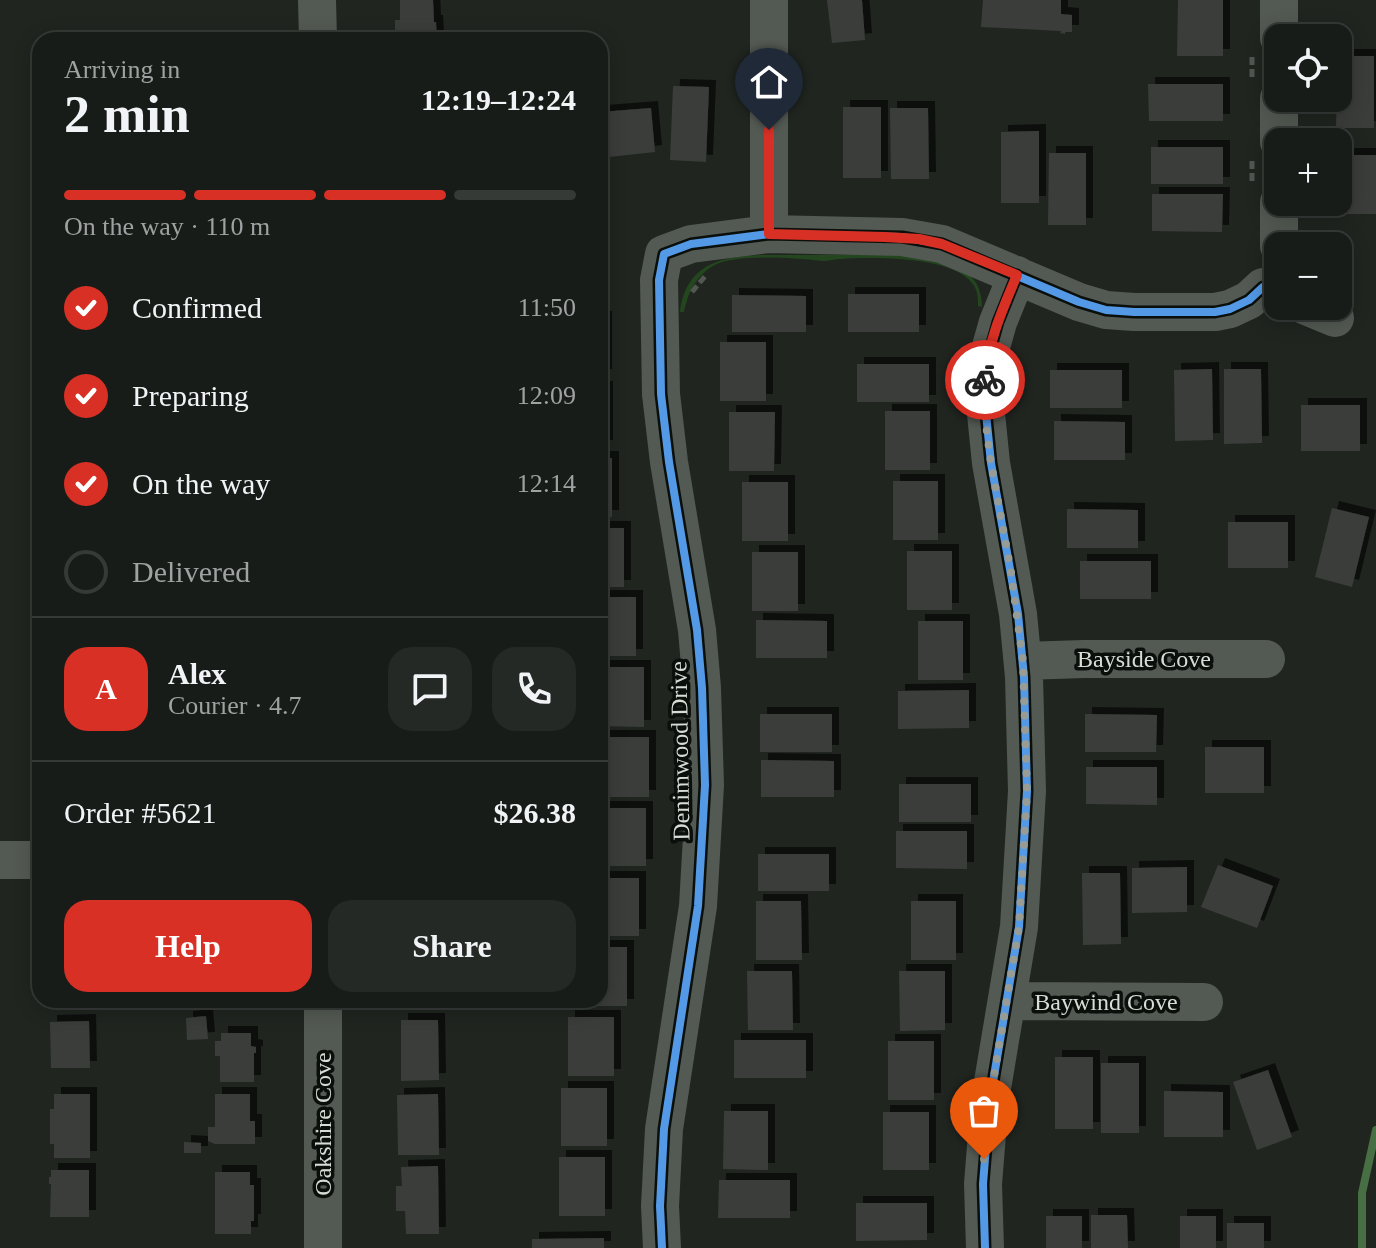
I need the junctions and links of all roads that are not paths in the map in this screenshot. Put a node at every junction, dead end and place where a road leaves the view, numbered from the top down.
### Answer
1 (317, 0) edge
2 (769, 0) edge
3 (1279, 0) edge
4 (1271, 24) edge
5 (318, 32) edge
6 (769, 234) junction
7 (1017, 275) junction
8 (1264, 287) edge
9 (1266, 659) dead end
10 (1023, 661) junction
11 (0, 860) edge
12 (32, 860) edge
13 (1008, 1001) junction
14 (1204, 1002) dead end
15 (323, 1008) edge
16 (323, 1248) edge
17 (662, 1248) edge
18 (985, 1248) edge

1 - 5 street
2 - 6 street
3 - 4 street
6 - 7 street
6 - 17 street, Denimwood Drive
7 - 8 street
7 - 10 street
9 - 10 street, Bayside Cove
10 - 13 street
11 - 12 street
13 - 14 street, Baywind Cove
13 - 18 street
15 - 16 street, Oakshire Cove

